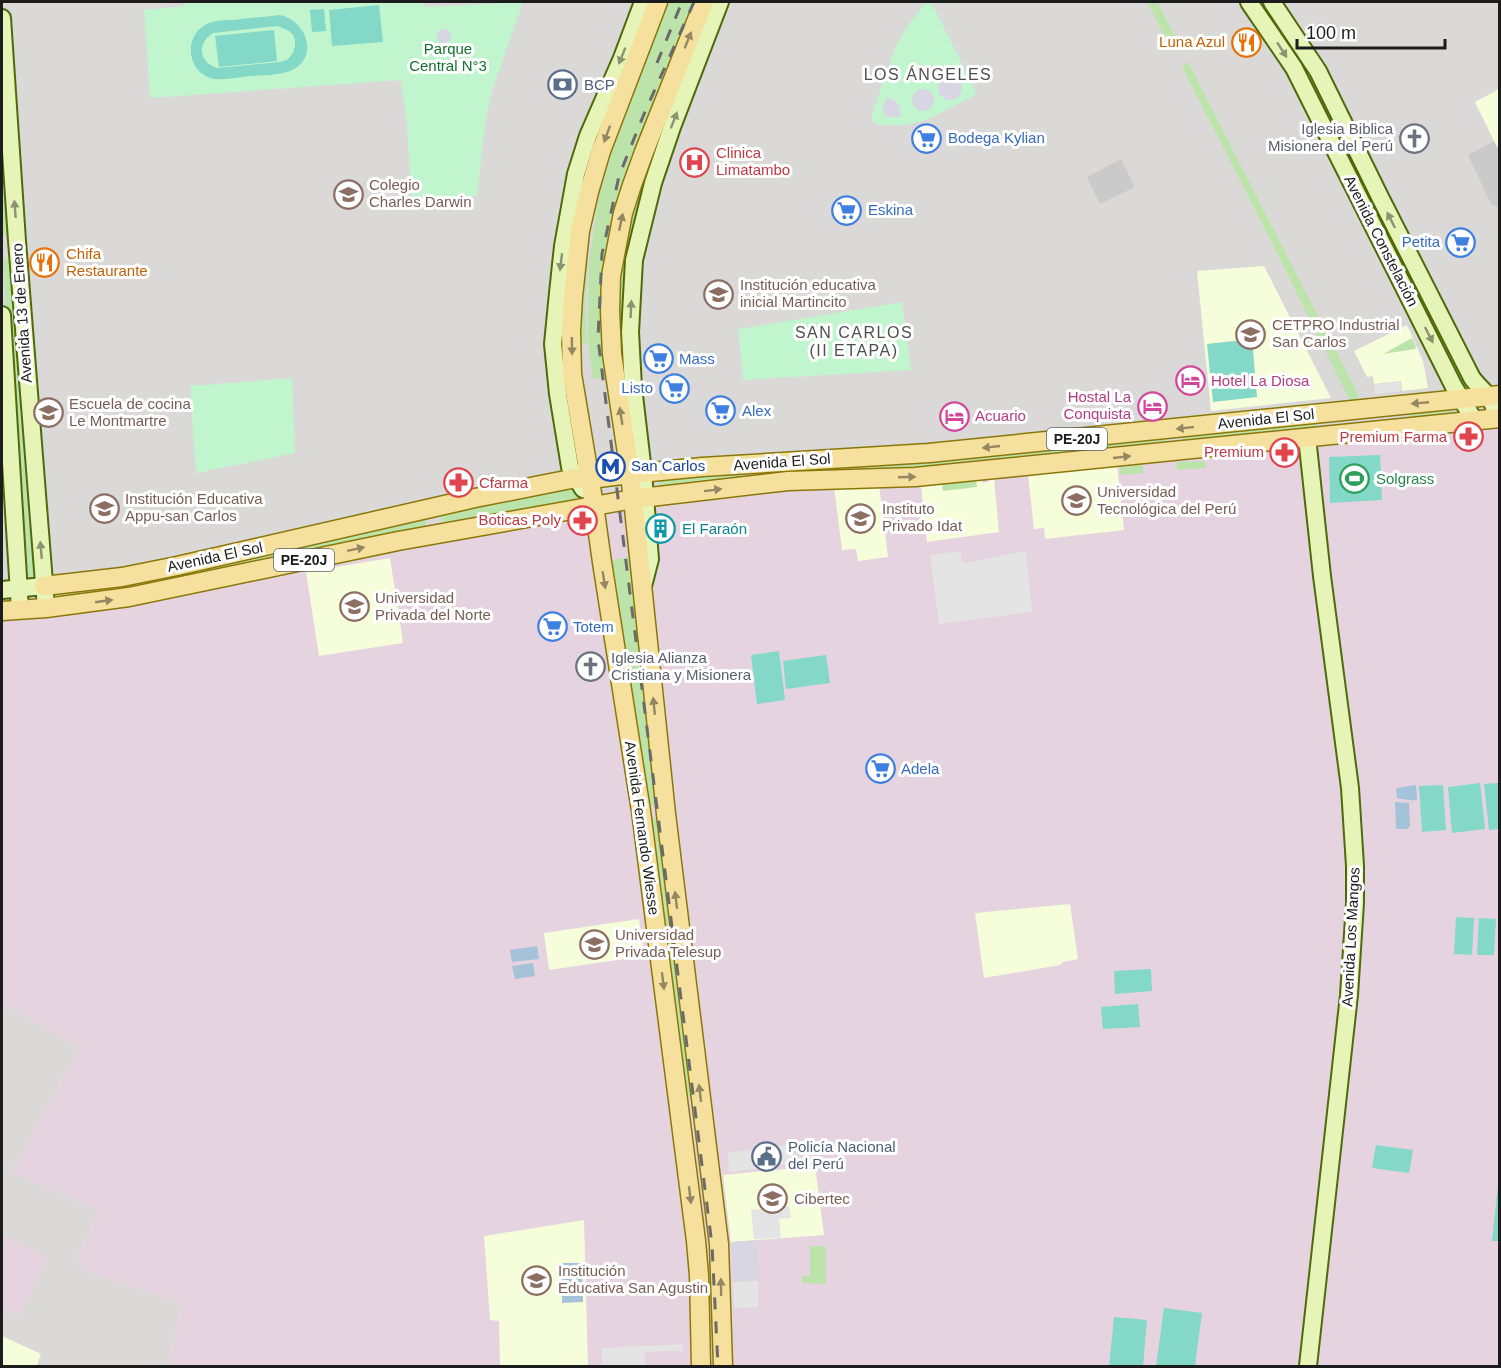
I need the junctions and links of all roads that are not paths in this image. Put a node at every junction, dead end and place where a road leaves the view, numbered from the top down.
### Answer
1 (642, 2) edge
2 (658, 2) edge
3 (704, 2) edge
4 (720, 2) edge
5 (1249, 2) edge
6 (1272, 2) edge
7 (2, 18) edge
8 (2, 315) edge
9 (1494, 395) edge
10 (1460, 399) junction
11 (1497, 418) edge
12 (1473, 420) junction
13 (1307, 437) junction
14 (636, 473) junction
15 (583, 479) junction
16 (639, 499) junction
17 (594, 506) junction
18 (429, 509) junction
19 (436, 534) junction
20 (44, 586) junction
21 (19, 589) junction
22 (2, 591) edge
23 (46, 608) junction
24 (11, 611) edge
25 (709, 1168) junction
26 (687, 1171) junction
27 (700, 1318) junction
28 (722, 1318) junction
29 (700, 1366) edge
30 (723, 1366) edge
31 (1308, 1366) edge

1 -> 15 main road
2 -> 15 main road, Avenida Fernando Wiesse
14 -> 3 main road, Avenida Fernando Wiesse
14 -> 4 main road
5 -> 10 main road, Avenida Constelación
9 -> 6 main road, Avenida Constelación
20 -> 7 main road, Avenida 13 de Enero
8 - 21 main road, Avenida 13 de Enero
9 - 10 main road, Avenida El Sol / PE-20J
9 - 11 main road, Avenida Constelación
10 - 12 main road, Avenida Constelación
10 -> 14 main road, Avenida El Sol / PE-20J
11 - 12 main road, Avenida El Sol / PE-20J
12 - 13 main road, Avenida El Sol / PE-20J
16 -> 13 main road, Avenida El Sol / PE-20J
13 - 31 main road, Avenida Los Mangos
14 - 15 main road, Avenida El Sol / PE-20J
14 - 16 main road, Avenida Fernando Wiesse
15 - 17 main road, Avenida Fernando Wiesse
15 - 18 main road, Avenida El Sol / PE-20J
16 - 17 main road, Avenida El Sol / PE-20J
25 -> 16 main road, Avenida Fernando Wiesse
17 - 19 main road, Avenida El Sol / PE-20J
17 -> 26 main road, Avenida Fernando Wiesse
18 - 19 main road
18 - 20 main road, Avenida El Sol / PE-20J
23 -> 19 main road, Avenida El Sol / PE-20J
20 - 21 main road, Avenida El Sol / PE-20J
20 - 23 main road, Avenida 13 de Enero
21 - 22 main road, Avenida El Sol / PE-20J
21 - 24 main road, Avenida 13 de Enero
23 - 24 main road, Avenida El Sol / PE-20J
25 - 26 main road
28 -> 25 main road, Avenida Fernando Wiesse
26 -> 27 main road, Avenida Fernando Wiesse
27 - 28 main road
27 - 29 main road, Avenida Fernando Wiesse
28 - 30 main road, Avenida Fernando Wiesse

